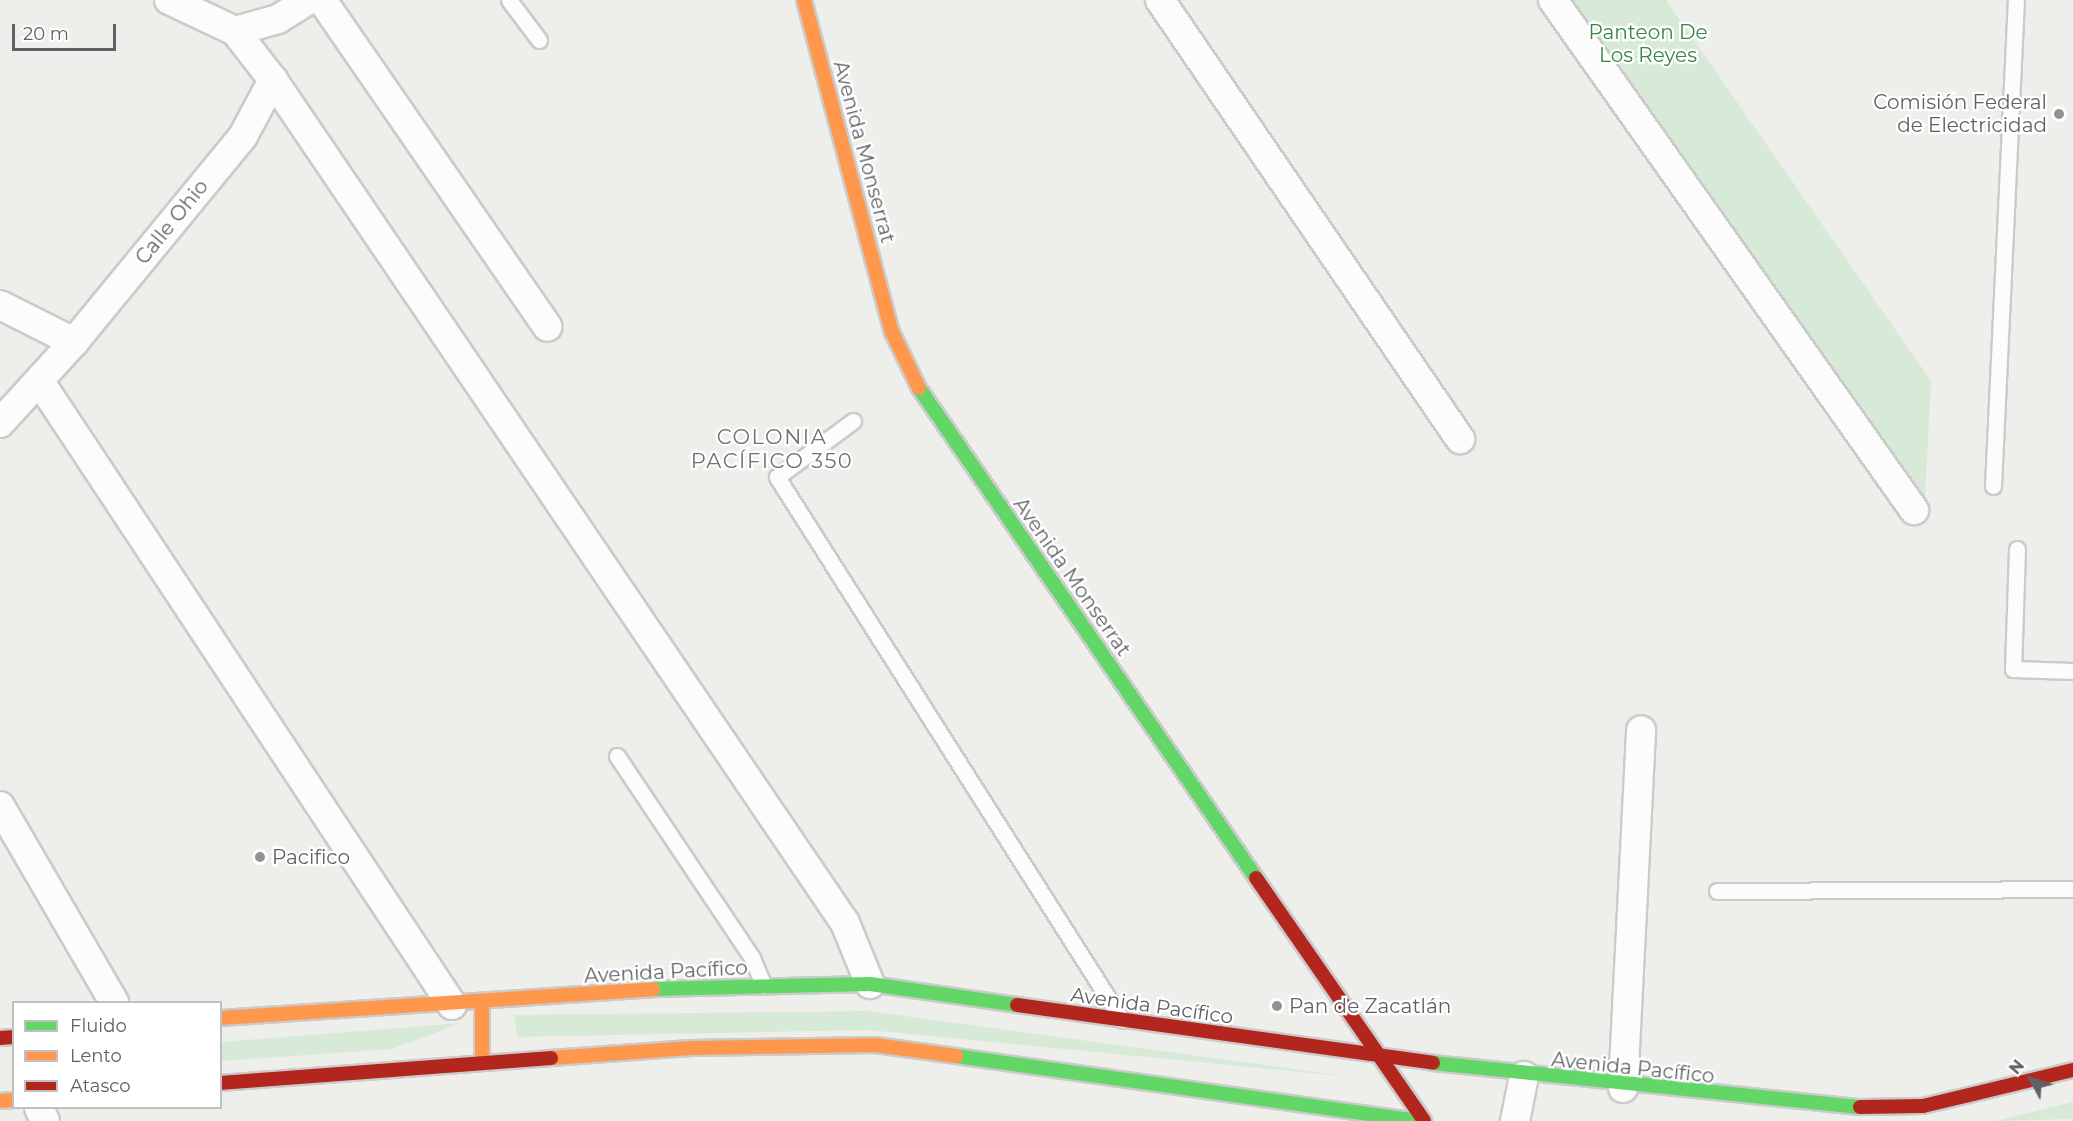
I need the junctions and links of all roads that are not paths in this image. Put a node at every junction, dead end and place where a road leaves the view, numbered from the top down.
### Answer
1 (169, 0) edge
2 (309, 0) edge
3 (322, 0) edge
4 (509, 0) edge
5 (804, 0) edge
6 (1160, 0) edge
7 (1553, 0) edge
8 (2016, 0) edge
9 (235, 31) junction
10 (539, 40) dead end
11 (273, 80) junction
12 (0, 305) edge
13 (548, 327) dead end
14 (74, 342) junction
15 (40, 381) junction
16 (853, 421) dead end
17 (0, 423) edge
18 (1460, 439) dead end
19 (1992, 486) dead end
20 (1914, 510) dead end
21 (2017, 549) dead end
22 (2073, 671) edge
23 (1641, 730) dead end
24 (617, 756) dead end
25 (0, 806) edge
26 (2073, 889) edge
27 (1717, 891) dead end
28 (870, 984) junction
29 (764, 986) junction
30 (113, 1001) edge
31 (482, 1003) junction
32 (452, 1005) junction
33 (222, 1018) edge
34 (1125, 1024) junction
35 (1377, 1055) junction
36 (482, 1061) junction
37 (2073, 1070) edge
38 (1524, 1076) junction
39 (222, 1083) edge
40 (1623, 1088) junction
41 (1419, 1121) edge
42 (1424, 1121) edge
43 (1515, 1121) edge

1 - 9 street
2 - 9 street
3 - 13 street
4 - 10 lane
5 - 35 street, Avenida Monserrat
6 - 18 street
7 - 20 street
8 - 19 lane
9 - 11 street
11 - 14 street, Calle Ohio
11 - 28 street
12 - 14 street
14 - 15 street, Calle Ohio
15 - 17 street, Calle Ohio
15 - 32 street
16 - 34 lane
21 - 22 lane
23 - 40 street
24 - 29 lane
25 - 30 street
26 - 27 lane
28 - 29 street, Avenida Pacífico
28 - 34 street, Avenida Pacífico
29 - 31 street, Avenida Pacífico
31 - 32 street, Avenida Pacífico
31 - 36 street
32 - 33 street, Avenida Pacífico
34 - 35 street, Avenida Pacífico
35 - 38 street, Avenida Pacífico
35 - 42 street, Avenida Monserrat
36 - 39 street
36 - 41 street
37 - 40 street, Avenida Pacífico
38 - 40 street, Avenida Pacífico
38 - 43 street

